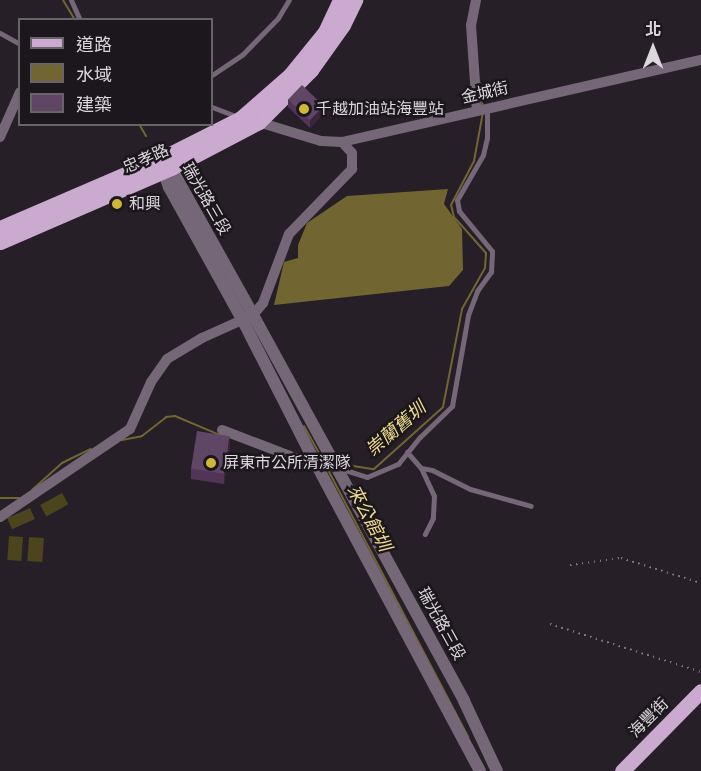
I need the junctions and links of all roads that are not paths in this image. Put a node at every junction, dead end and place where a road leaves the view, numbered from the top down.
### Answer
1 (71, 0) edge
2 (289, 0) edge
3 (340, 0) edge
4 (355, 0) edge
5 (476, 0) edge
6 (79, 18) edge
7 (0, 33) edge
8 (18, 44) edge
9 (701, 60) edge
10 (213, 74) edge
11 (18, 96) edge
12 (213, 107) edge
13 (482, 109) junction
14 (241, 118) junction
15 (259, 122) junction
16 (0, 137) edge
17 (342, 142) junction
18 (164, 166) junction
19 (0, 228) edge
20 (0, 242) edge
21 (247, 317) junction
22 (222, 430) dead end
23 (407, 452) junction
24 (315, 462) junction
25 (334, 466) junction
26 (421, 468) junction
27 (531, 506) dead end
28 (0, 517) edge
29 (425, 534) dead end
30 (701, 691) edge
31 (464, 701) junction
32 (446, 709) junction
33 (480, 771) edge
34 (497, 771) edge
35 (622, 771) edge

1 - 6 lane
2 - 10 lane
3 - 14 main road, 忠孝路
4 - 15 main road, 忠孝路
5 - 13 street
7 - 8 lane
9 - 13 street, 金城街
11 - 16 street
12 - 14 lane
13 - 17 street, 金城街
13 - 23 lane
14 - 15 street, 金城街
14 - 18 main road, 忠孝路
15 - 17 street, 金城街
15 - 18 main road, 忠孝路
17 - 21 street
18 - 19 main road, 忠孝路
18 - 20 main road, 忠孝路
18 - 21 street, 瑞光路三段
21 - 24 street, 瑞光路三段
21 - 25 street, 瑞光路三段
21 - 28 street
22 - 24 street
23 - 25 lane
23 - 26 lane
24 - 25 street
24 - 32 street, 瑞光路三段
25 - 31 street, 瑞光路三段
26 - 27 lane
26 - 29 lane
30 - 35 main road, 海豐街
31 - 32 street
31 - 34 street, 瑞光路三段
32 - 33 street, 瑞光路三段

